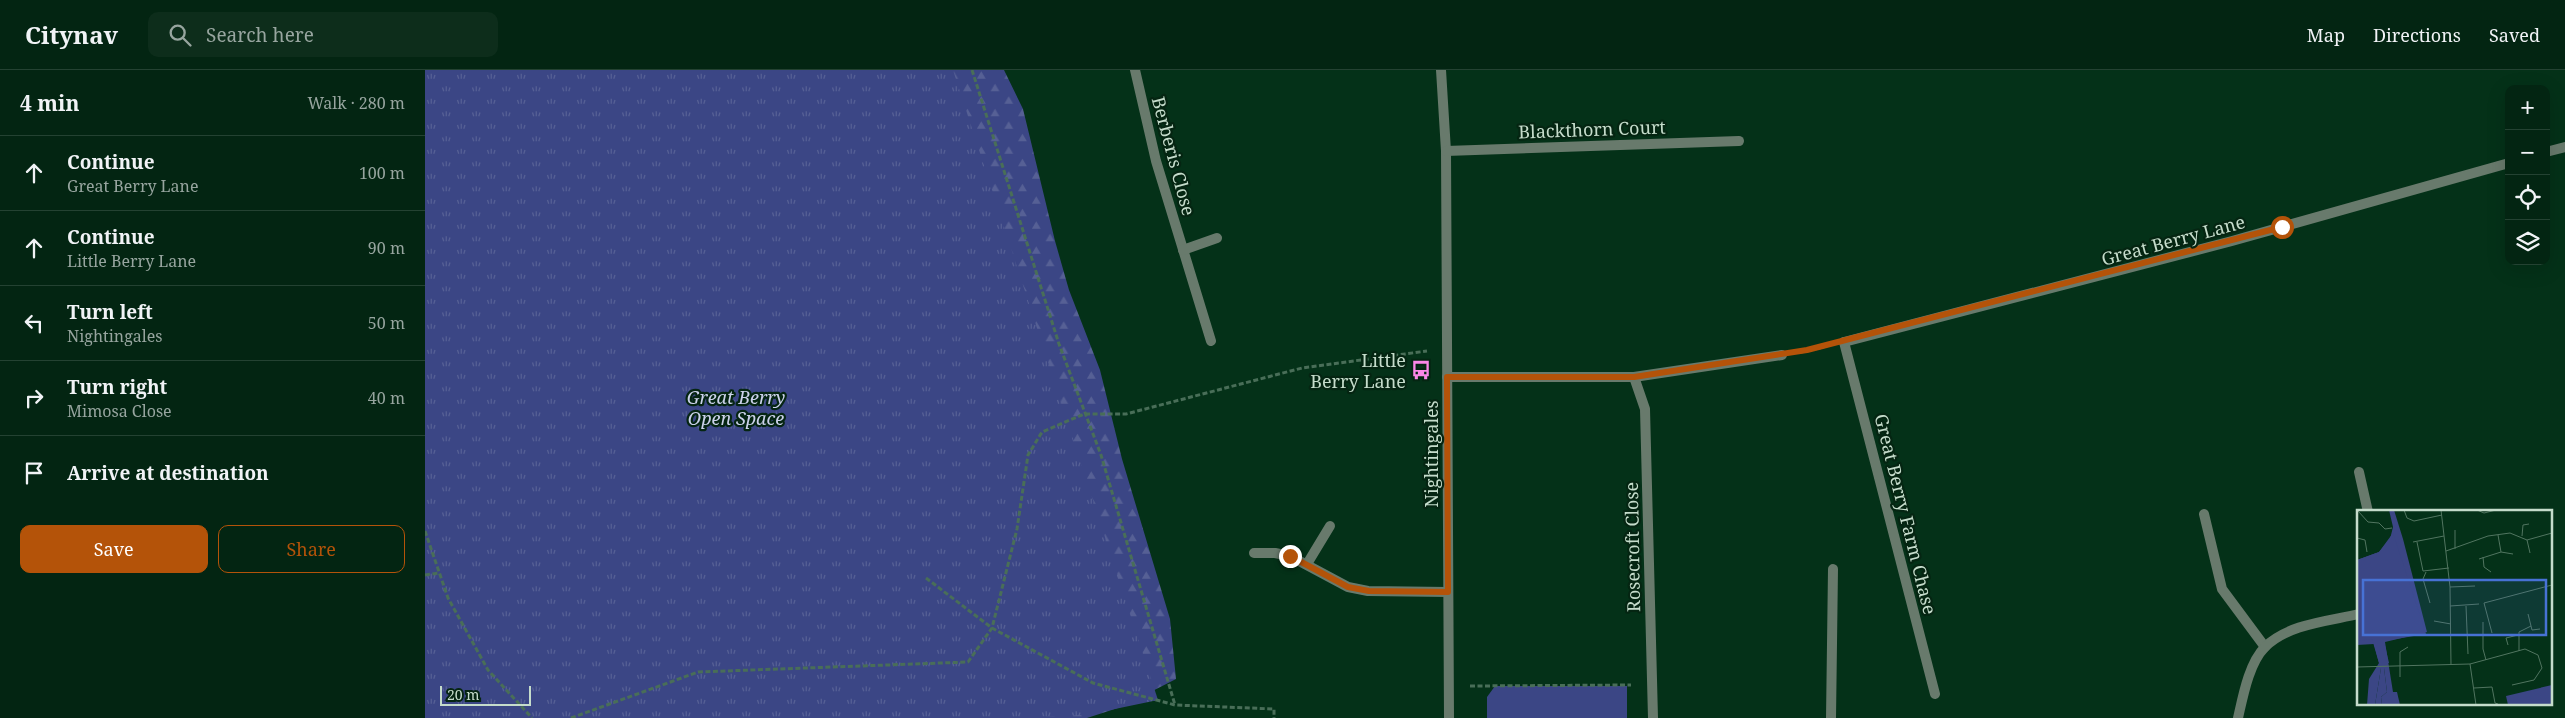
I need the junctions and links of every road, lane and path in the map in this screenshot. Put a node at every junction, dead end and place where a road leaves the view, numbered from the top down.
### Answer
1 (972, 70) edge
2 (1135, 70) edge
3 (1441, 70) edge
4 (1739, 141) dead end
5 (2565, 147) edge
6 (1446, 151) junction
7 (2550, 151) edge
8 (2505, 164) edge
9 (1217, 238) dead end
10 (1183, 250) junction
11 (1211, 341) dead end
12 (1844, 342) junction
13 (1448, 348) junction
14 (1782, 355) joint
15 (1447, 377) junction
16 (1634, 377) junction
17 (1084, 414) junction
18 (2359, 472) dead end
19 (2367, 510) edge
20 (2205, 514) dead end
21 (1330, 526) dead end
22 (425, 531) edge
23 (1254, 552) dead end
24 (1307, 564) junction
25 (1833, 569) dead end
26 (439, 573) junction
27 (425, 575) edge
28 (927, 578) dead end
29 (1448, 592) junction
30 (2357, 615) edge
31 (992, 628) junction
32 (2265, 647) junction
33 (1652, 684) junction
34 (1464, 686) dead end
35 (1935, 694) dead end
36 (1175, 705) junction
37 (532, 718) edge
38 (571, 718) edge
39 (1274, 718) edge
40 (1449, 718) edge
41 (1653, 718) edge
42 (1831, 718) edge
43 (2238, 718) edge

1 - 17 path
2 - 10 street, Berberis Close
3 - 6 street, Nightingales
4 - 6 street, Blackthorn Court
5 - 7 street
6 - 13 street, Nightingales
8 - 12 street, Great Berry Lane
9 - 10 street
10 - 11 street, Berberis Close
12 - 14 path
12 - 35 street, Great Berry Farm Chase
13 - 15 street, Nightingales
13 - 17 path
14 - 16 street
15 - 16 street
15 - 29 street, Nightingales
16 - 33 street, Rosecroft Close
17 - 31 path
17 - 36 path
18 - 19 street
20 - 32 street
21 - 24 street
22 - 26 path
23 - 24 street
24 - 29 street
25 - 42 street
26 - 27 path
26 - 37 path
28 - 31 path
29 - 40 street, Nightingales
30 - 32 street
31 - 36 path
31 - 38 path
32 - 43 street
33 - 34 path
33 - 41 street, Rosecroft Close
36 - 39 path

